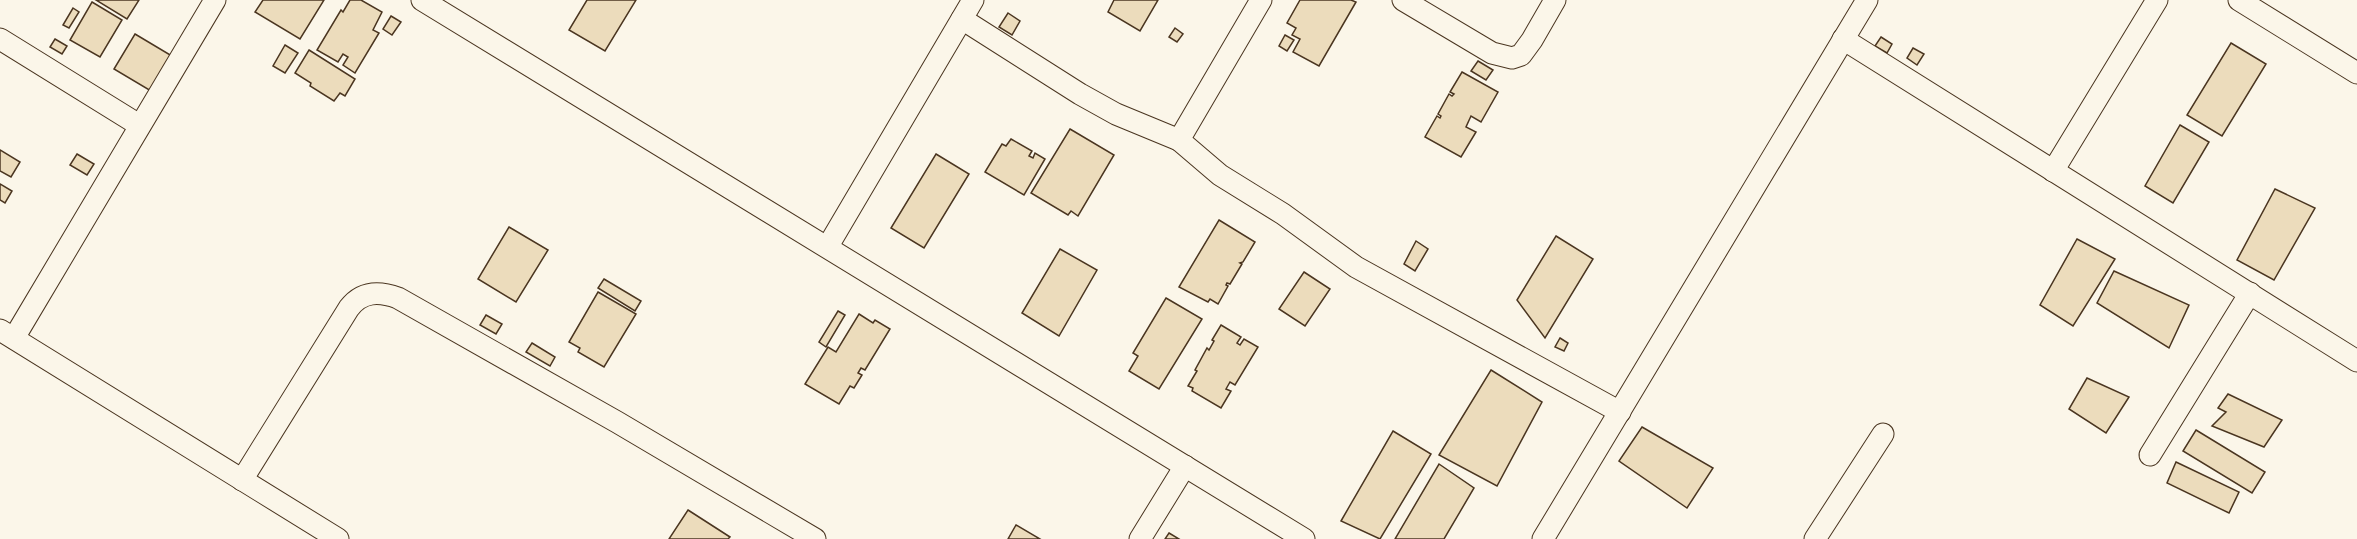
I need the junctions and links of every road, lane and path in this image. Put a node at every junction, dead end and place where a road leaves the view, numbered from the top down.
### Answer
1 (215, 0) edge
2 (422, 0) edge
3 (973, 0) edge
4 (1261, 0) edge
5 (1403, 0) edge
6 (1555, 0) edge
7 (1867, 0) edge
8 (2157, 0) edge
9 (2240, 0) edge
10 (962, 20) junction
11 (0, 39) edge
12 (1843, 39) junction
13 (2357, 73) edge
14 (139, 125) junction
15 (1179, 140) junction
16 (2053, 171) junction
17 (828, 246) junction
18 (2250, 293) junction
19 (7, 334) edge
20 (2357, 361) edge
21 (1620, 412) junction
22 (1883, 434) dead end
23 (2150, 455) dead end
24 (1185, 466) junction
25 (242, 480) junction
26 (314, 533) edge
27 (338, 539) edge
28 (815, 539) edge
29 (1140, 539) edge
30 (1304, 539) edge
31 (1543, 539) edge
32 (1815, 539) edge

1 - 14 street
2 - 17 street
3 - 10 street
4 - 15 street
5 - 6 street
7 - 12 street
8 - 16 street
9 - 13 street
10 - 15 street
10 - 17 street
11 - 14 street
12 - 16 street
12 - 21 street
14 - 19 street
15 - 21 street
16 - 18 street
17 - 24 street
18 - 20 street
18 - 23 street
19 - 25 street
21 - 31 street
22 - 32 street
24 - 29 street
24 - 30 street
25 - 26 street
25 - 28 street
26 - 27 street

